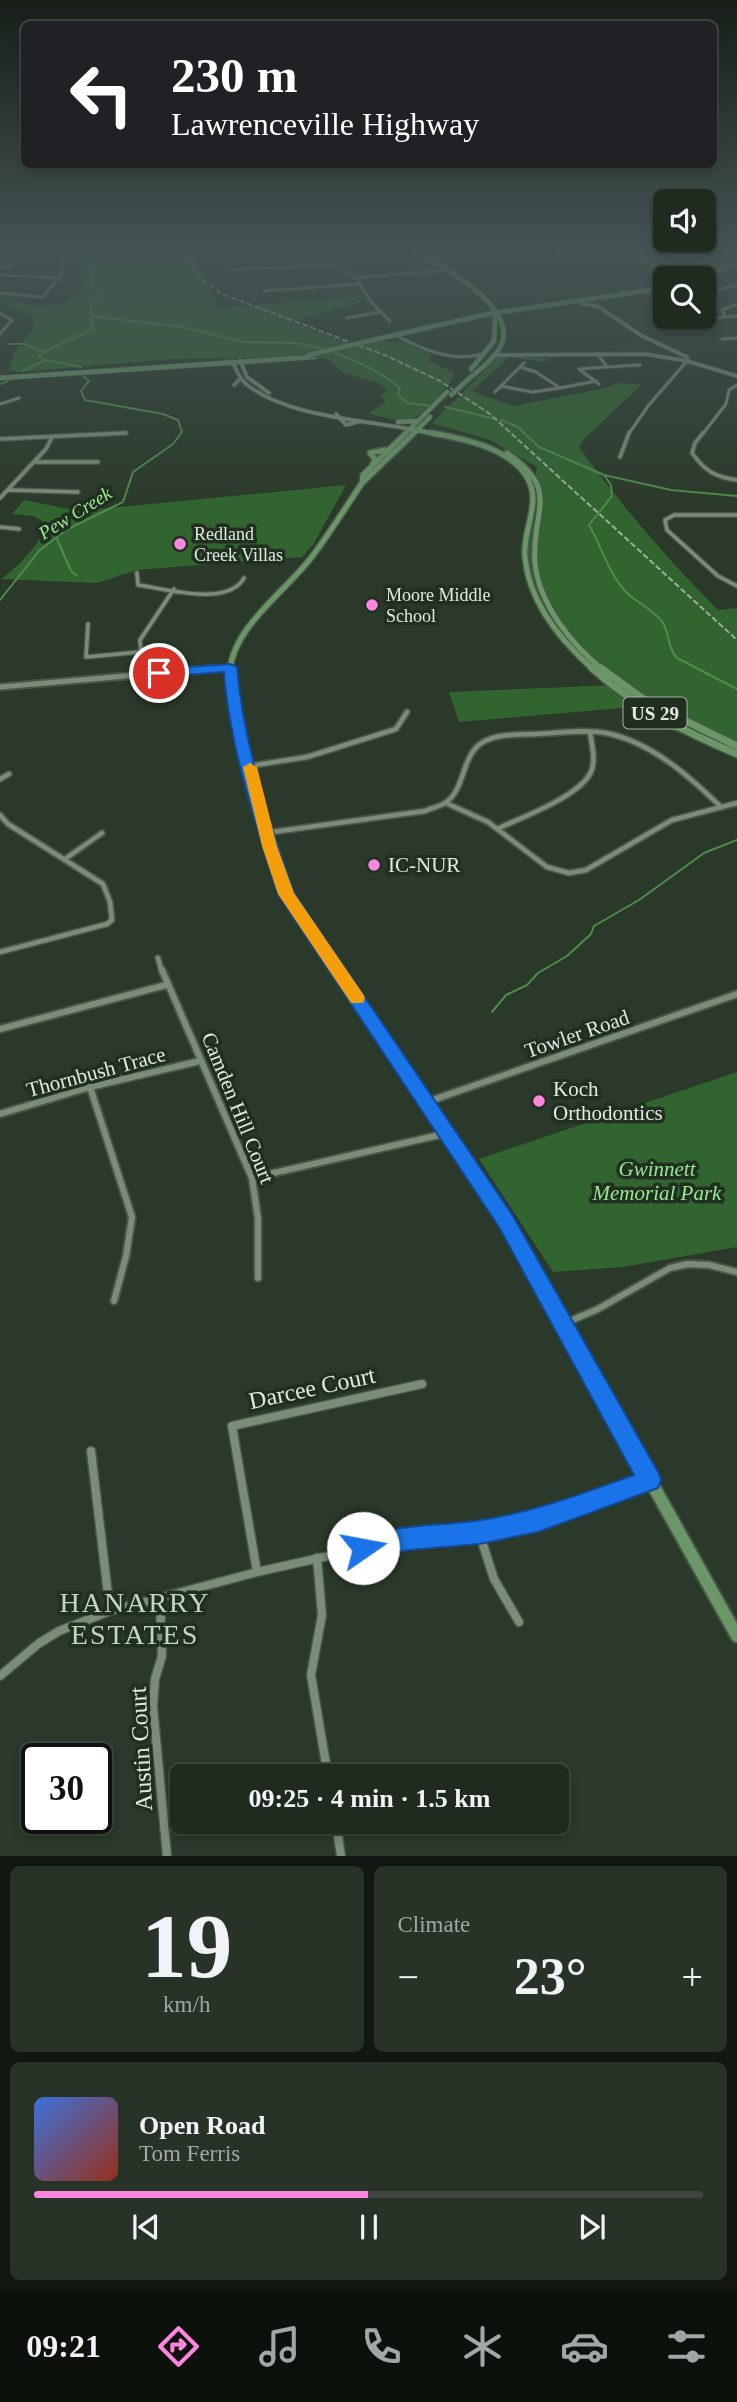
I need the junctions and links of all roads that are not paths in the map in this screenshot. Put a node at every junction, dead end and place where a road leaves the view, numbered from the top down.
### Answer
1 (391, 338) edge
2 (395, 338) edge
3 (400, 338) edge
4 (495, 338) edge
5 (502, 338) edge
6 (648, 338) edge
7 (737, 338) edge
8 (722, 339) dead end
9 (376, 341) junction
10 (498, 349) junction
11 (674, 351) junction
12 (490, 353) junction
13 (509, 353) junction
14 (597, 353) junction
15 (312, 356) junction
16 (668, 356) junction
17 (465, 357) junction
18 (240, 361) junction
19 (687, 361) junction
20 (233, 362) junction
21 (255, 362) junction
22 (524, 363) dead end
23 (640, 365) dead end
24 (473, 367) junction
25 (520, 367) junction
26 (607, 367) junction
27 (244, 371) junction
28 (737, 376) edge
29 (0, 377) edge
30 (241, 378) junction
31 (462, 382) junction
32 (737, 385) edge
33 (500, 386) junction
34 (250, 387) junction
35 (560, 388) junction
36 (495, 392) dead end
37 (19, 398) dead end
38 (0, 404) edge
39 (334, 414) junction
40 (422, 420) junction
41 (371, 421) junction
42 (398, 422) junction
43 (391, 425) junction
44 (414, 428) junction
45 (436, 430) junction
46 (126, 433) dead end
47 (429, 433) junction
48 (51, 436) junction
49 (405, 436) junction
50 (0, 439) edge
51 (620, 457) dead end
52 (514, 460) junction
53 (34, 461) junction
54 (98, 462) dead end
55 (737, 480) edge
56 (362, 483) junction
57 (8, 490) junction
58 (78, 492) dead end
59 (0, 498) edge
60 (737, 515) edge
61 (529, 518) junction
62 (538, 519) junction
63 (0, 527) edge
64 (19, 529) dead end
65 (137, 573) dead end
66 (244, 578) dead end
67 (530, 584) junction
68 (539, 584) junction
69 (737, 586) edge
70 (174, 589) junction
71 (88, 624) dead end
72 (140, 652) junction
73 (230, 667) junction
74 (142, 674) junction
75 (0, 687) edge
76 (407, 712) dead end
77 (590, 733) junction
78 (737, 746) edge
79 (737, 754) edge
80 (249, 766) junction
81 (9, 774) dead end
82 (0, 779) edge
83 (446, 803) junction
84 (737, 803) edge
85 (721, 807) junction
86 (0, 815) edge
87 (497, 829) junction
88 (265, 832) junction
89 (102, 833) dead end
90 (65, 859) junction
91 (0, 952) edge
92 (158, 958) dead end
93 (166, 985) junction
94 (737, 994) edge
95 (0, 1029) edge
96 (200, 1061) junction
97 (90, 1087) junction
98 (427, 1102) junction
99 (0, 1114) edge
100 (448, 1133) junction
101 (252, 1178) junction
102 (737, 1272) edge
103 (258, 1278) dead end
104 (114, 1301) dead end
105 (563, 1324) junction
106 (422, 1384) dead end
107 (91, 1451) dead end
108 (650, 1480) junction
109 (479, 1532) junction
110 (317, 1558) junction
111 (257, 1572) junction
112 (160, 1599) junction
113 (110, 1611) junction
114 (519, 1622) dead end
115 (737, 1636) edge
116 (0, 1676) edge
117 (326, 1764) edge
118 (338, 1834) edge
119 (167, 1856) edge
120 (341, 1856) edge

1 - 9 main road
2 - 9 main road
3 - 17 street
4 - 12 main road
5 - 10 main road
6 - 11 street
7 - 8 street
9 - 15 main road, bridge
10 - 12 main road
10 - 13 street
11 - 16 street
11 - 19 street
12 - 13 street
12 - 17 street
12 - 24 main road
12 - 31 main road
13 - 14 street
14 - 16 street
14 - 26 street
15 - 18 main road
15 - 21 main road
16 - 19 street
17 - 24 street
18 - 20 main road
18 - 21 main road
18 - 27 main road
19 - 28 street
19 - 51 street
20 - 29 main road
20 - 30 main road
21 - 27 main road
22 - 25 street
23 - 26 street
24 - 31 main road
25 - 33 street
25 - 35 street
26 - 35 street
27 - 42 main road
30 - 34 main road
30 - 34 main road
31 - 40 main road, bridge
32 - 55 street
33 - 35 street
33 - 36 street
34 - 39 main road
37 - 38 street
39 - 41 main road
39 - 41 main road
40 - 42 main road
40 - 44 main road
40 - 45 main road, US 29
41 - 43 main road
42 - 44 main road
43 - 44 main road
43 - 49 main road
44 - 45 main road
44 - 47 main road, US 29
44 - 49 main road
45 - 52 main road, US 29
46 - 48 street
47 - 49 main road
47 - 52 main road, US 29
48 - 50 street
48 - 53 street
49 - 56 main road
49 - 56 main road
52 - 61 main road, US 29
52 - 62 main road, US 29
53 - 54 street
53 - 57 street
56 - 73 main road
57 - 58 street
57 - 59 street
60 - 69 street
61 - 62 main road
61 - 67 main road, US 29
62 - 68 main road, US 29
63 - 64 street
65 - 70 street
66 - 70 street
67 - 68 main road
67 - 79 main road, US 29
68 - 78 main road, US 29
70 - 72 street
71 - 72 street
72 - 74 street
73 - 74 street
73 - 80 main road
74 - 75 street
76 - 80 street
77 - 83 street
77 - 85 street
77 - 87 street
80 - 88 main road
81 - 82 street
83 - 87 street
83 - 88 street
84 - 85 street
85 - 87 street
86 - 90 street
88 - 98 main road
89 - 90 street
90 - 91 street
92 - 93 street, Camden Hill Court
93 - 95 street
93 - 96 street, Camden Hill Court
94 - 98 street, Towler Road
96 - 97 street, Thornbush Trace
96 - 101 street, Camden Hill Court
97 - 99 street, Thornbush Trace
97 - 104 street
98 - 100 main road
100 - 101 street
100 - 105 main road
101 - 103 street, Camden Hill Court
102 - 105 street
105 - 108 main road
106 - 111 street, Darcee Court
107 - 113 street
108 - 109 street
108 - 115 main road
109 - 110 street
109 - 114 street
110 - 111 street
110 - 117 street
111 - 112 street
112 - 113 street
112 - 119 street, Austin Court
113 - 116 street
118 - 120 street

